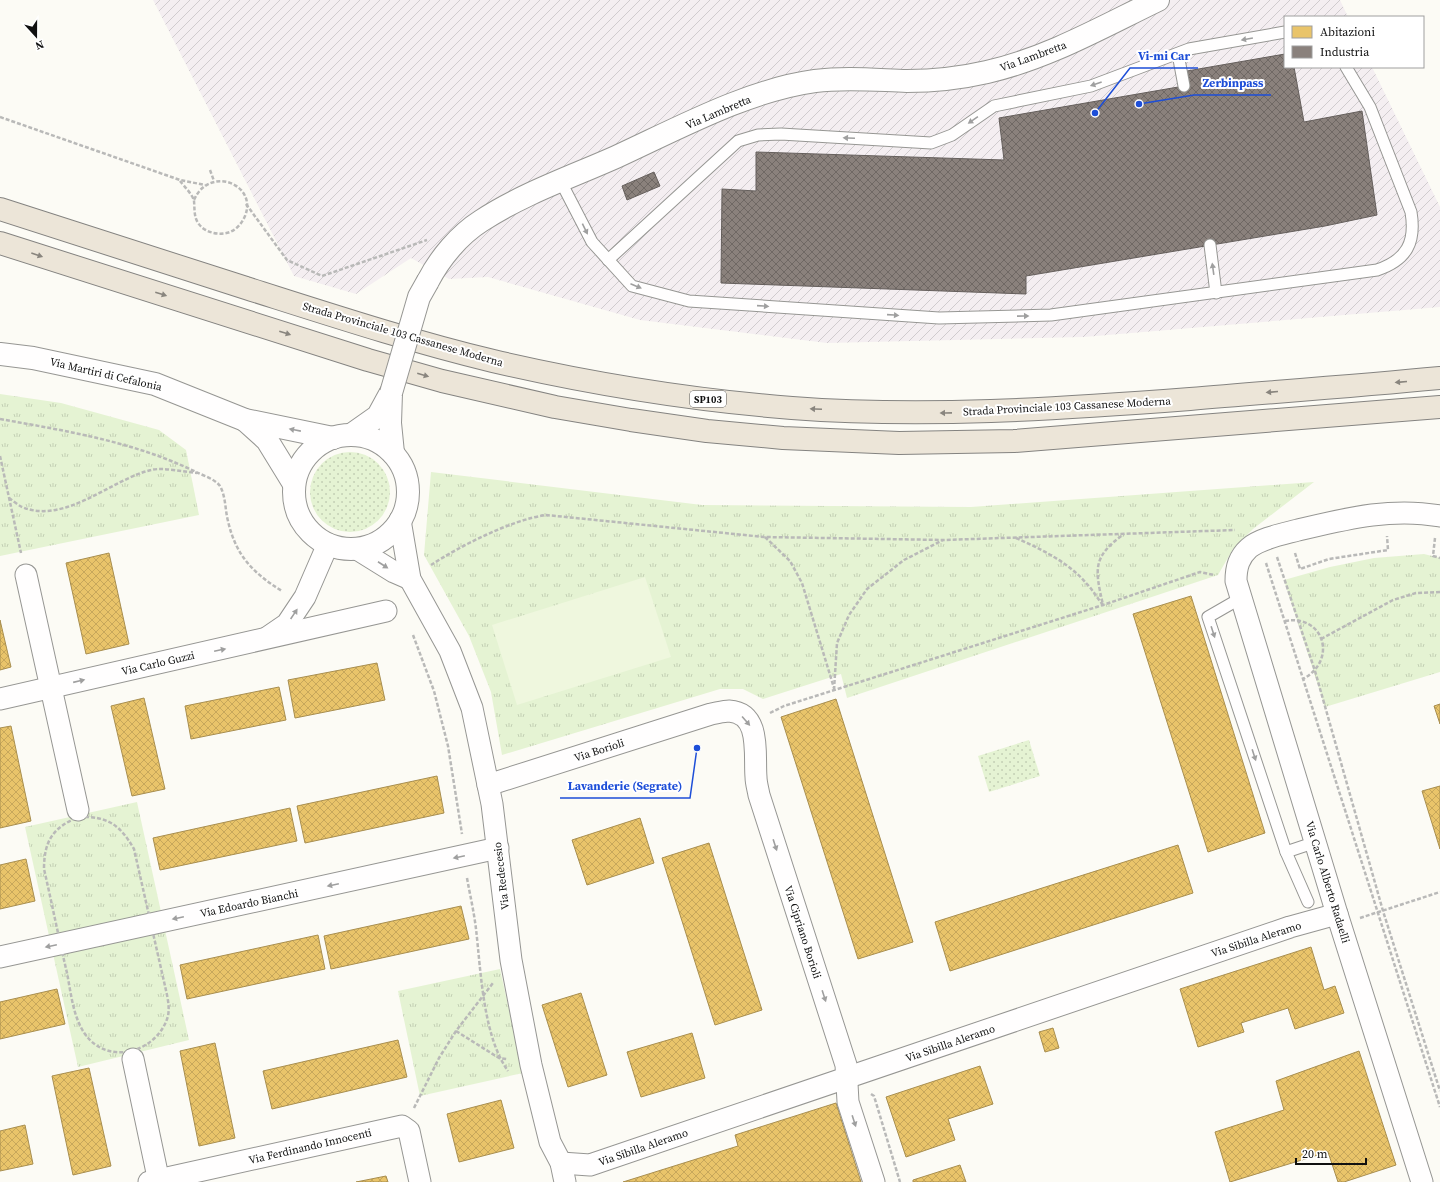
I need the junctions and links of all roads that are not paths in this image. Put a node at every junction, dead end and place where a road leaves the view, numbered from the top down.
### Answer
1 (1158, 0) edge
2 (1284, 32) edge
3 (1178, 54) junction
4 (1347, 68) edge
5 (1184, 86) dead end
6 (565, 188) junction
7 (0, 209) edge
8 (0, 242) edge
9 (1210, 245) dead end
10 (608, 260) junction
11 (1216, 293) junction
12 (0, 348) edge
13 (0, 354) edge
14 (33, 358) junction
15 (1440, 378) edge
16 (390, 393) junction
17 (1440, 407) edge
18 (245, 420) junction
19 (342, 436) junction
20 (393, 454) junction
21 (294, 484) junction
22 (400, 520) junction
23 (1438, 524) edge
24 (328, 544) junction
25 (357, 549) junction
26 (26, 575) road end
27 (410, 579) junction
28 (1238, 589) junction
29 (386, 611) dead end
30 (265, 640) junction
31 (51, 687) junction
32 (0, 699) edge
33 (749, 723) joint
34 (488, 785) junction
35 (78, 810) dead end
36 (1316, 842) junction
37 (498, 848) junction
38 (1286, 852) junction
39 (1308, 902) dead end
40 (1339, 919) junction
41 (0, 957) edge
42 (132, 1059) dead end
43 (846, 1079) junction
44 (563, 1173) edge
45 (156, 1181) edge
46 (420, 1182) edge
47 (874, 1182) edge
48 (1422, 1182) edge

1 - 6 street, Via Lambretta
2 -> 3 lane
3 - 5 lane
3 -> 10 lane
4 - 11 lane
6 -> 10 lane
6 - 16 street, Via Lambretta, bridge
15 -> 7 highway, Strada Provinciale 103 Cassanese Moderna / SP103
8 -> 17 highway
11 -> 9 lane
10 -> 11 lane
12 - 14 street, Via Martiri di Cefalonia
13 - 14 street, Via Martiri di Cefalonia
14 - 18 street, Via Martiri di Cefalonia
16 - 19 street, Via Lambretta
16 - 20 street, Via Lambretta
19 -> 18 street, Via Martiri di Cefalonia
18 - 21 street, Via Martiri di Cefalonia
19 - 20 street
19 - 21 street
20 - 22 street
21 - 24 street
22 - 25 street
22 - 27 street, Via Redecesio
23 - 28 street
24 - 25 street
30 -> 24 street, Via Carlo Guzzi
25 -> 27 street
26 - 31 street
27 - 34 street, Via Redecesio
28 - 36 street, Via Carlo Alberto Radaelli
28 -> 38 lane
29 - 30 street, Via Carlo Guzzi
31 -> 30 street, Via Carlo Guzzi
31 - 32 street, Via Carlo Guzzi
31 - 35 street
34 -> 33 street, Via Borioli
33 -> 43 street, Via Cipriano Borioli
34 - 37 street, Via Redecesio
36 - 38 lane
36 - 40 street, Via Carlo Alberto Radaelli
37 -> 41 street, Via Edoardo Bianchi
37 - 44 street, Via Redecesio
38 - 39 lane
40 - 43 street, Via Sibilla Aleramo
40 - 48 street, Via Carlo Alberto Radaelli
42 - 45 street, Via Ferdinando Innocenti
43 - 44 street, Via Sibilla Aleramo
43 -> 47 street, Via Cipriano Borioli
45 - 46 street, Via Ferdinando Innocenti

